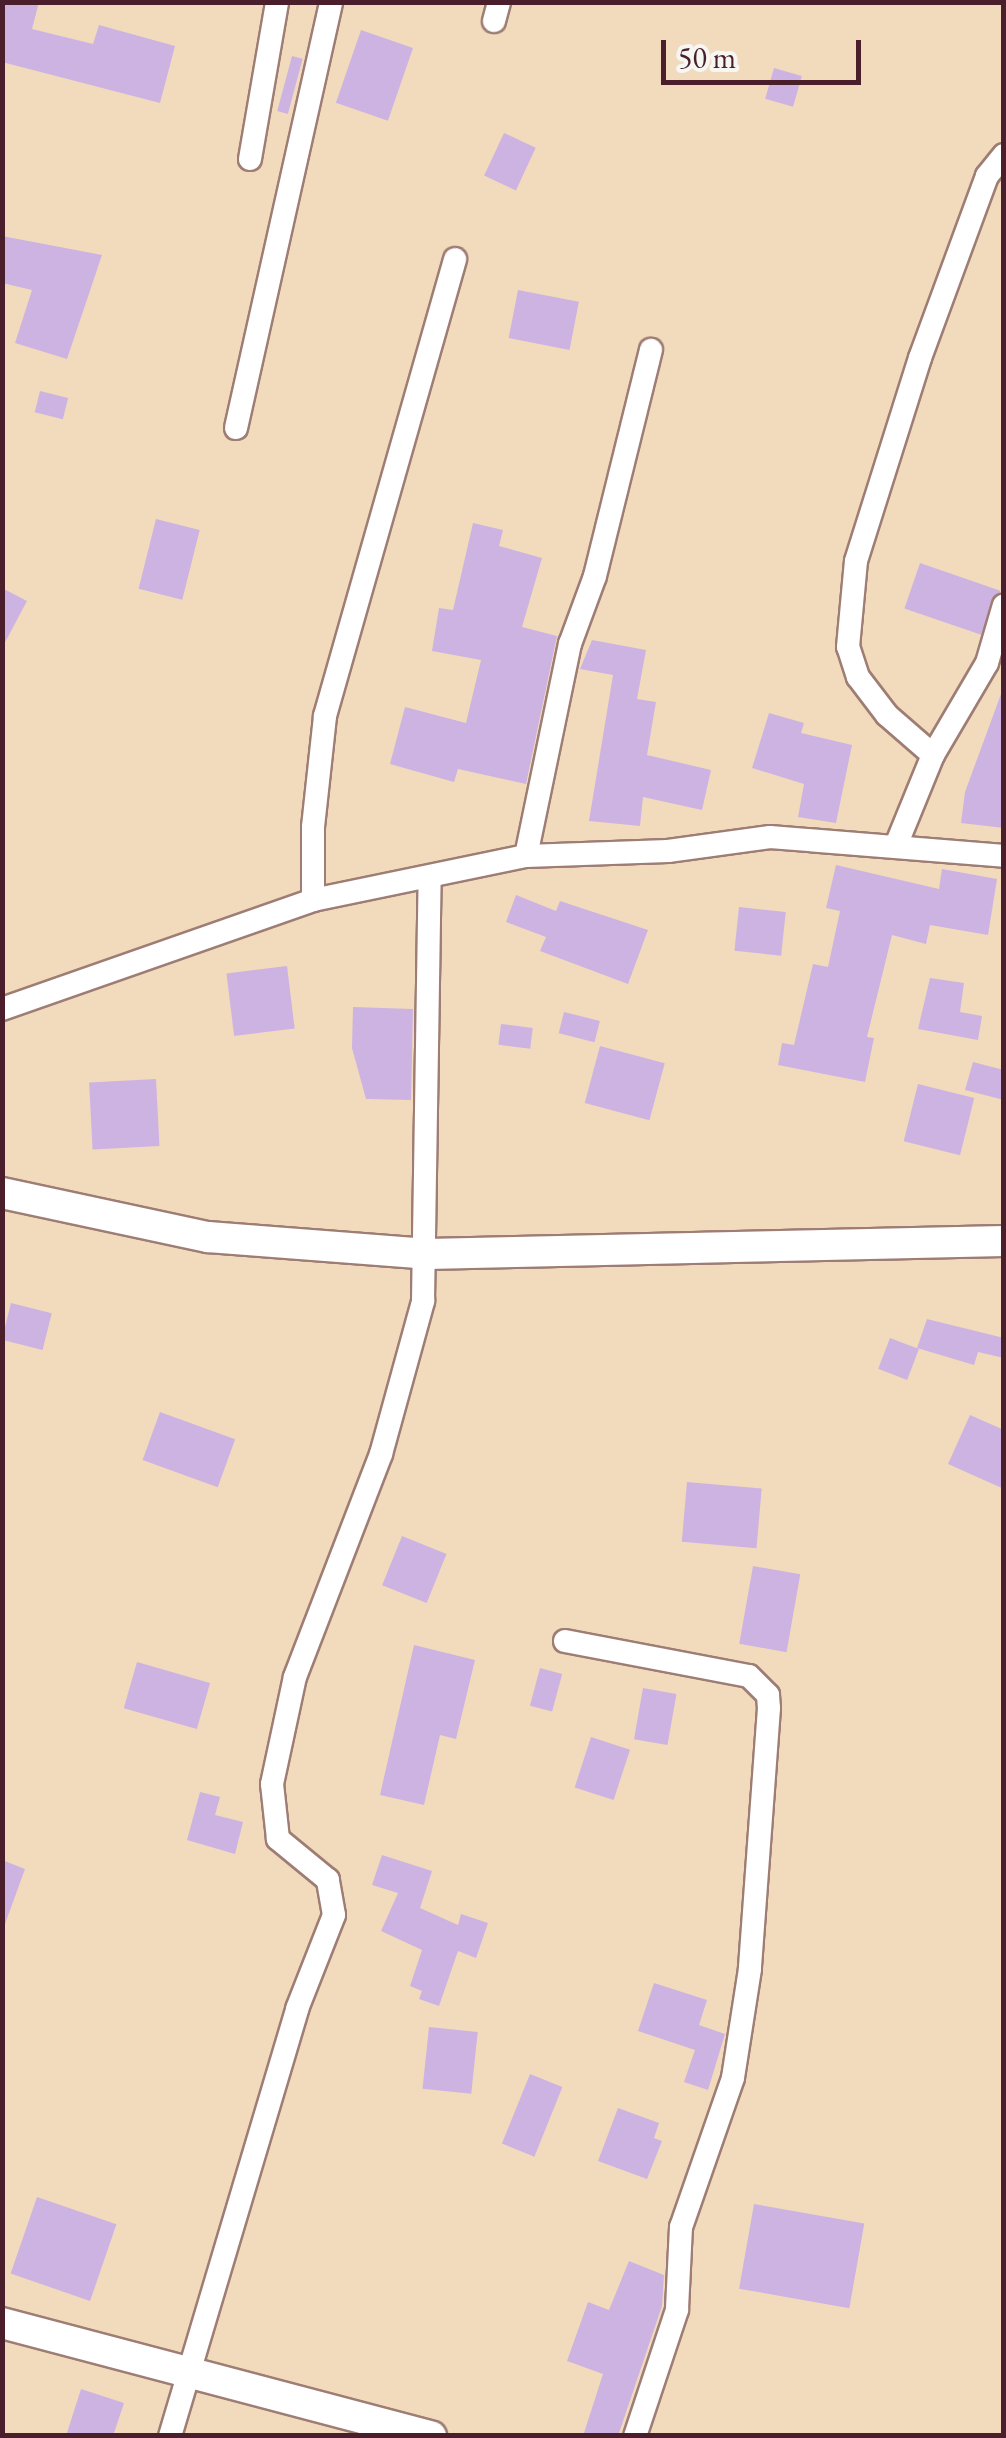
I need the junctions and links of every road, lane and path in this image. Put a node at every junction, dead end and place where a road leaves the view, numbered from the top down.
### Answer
1 (277, 2) edge
2 (331, 2) edge
3 (1004, 155) edge
4 (250, 159) dead end
5 (455, 259) dead end
6 (651, 350) dead end
7 (236, 428) dead end
8 (1004, 605) edge
9 (933, 756) junction
10 (896, 843) junction
11 (526, 856) junction
12 (1004, 856) edge
13 (430, 877) junction
14 (313, 900) junction
15 (2, 1010) edge
16 (2, 1193) edge
17 (1004, 1241) edge
18 (427, 1254) junction
19 (565, 1641) dead end
20 (2, 2323) edge
21 (185, 2374) junction
22 (170, 2436) edge
23 (431, 2436) edge
24 (634, 2436) edge

1 - 4 street
2 - 7 street
3 - 9 street
5 - 14 street
6 - 11 street
8 - 9 street
9 - 10 street
10 - 11 street
10 - 12 street
11 - 13 street
13 - 14 street
13 - 18 street
14 - 15 street
16 - 18 street
17 - 18 street
18 - 21 street
19 - 24 street
20 - 21 street
21 - 22 street
21 - 23 street

